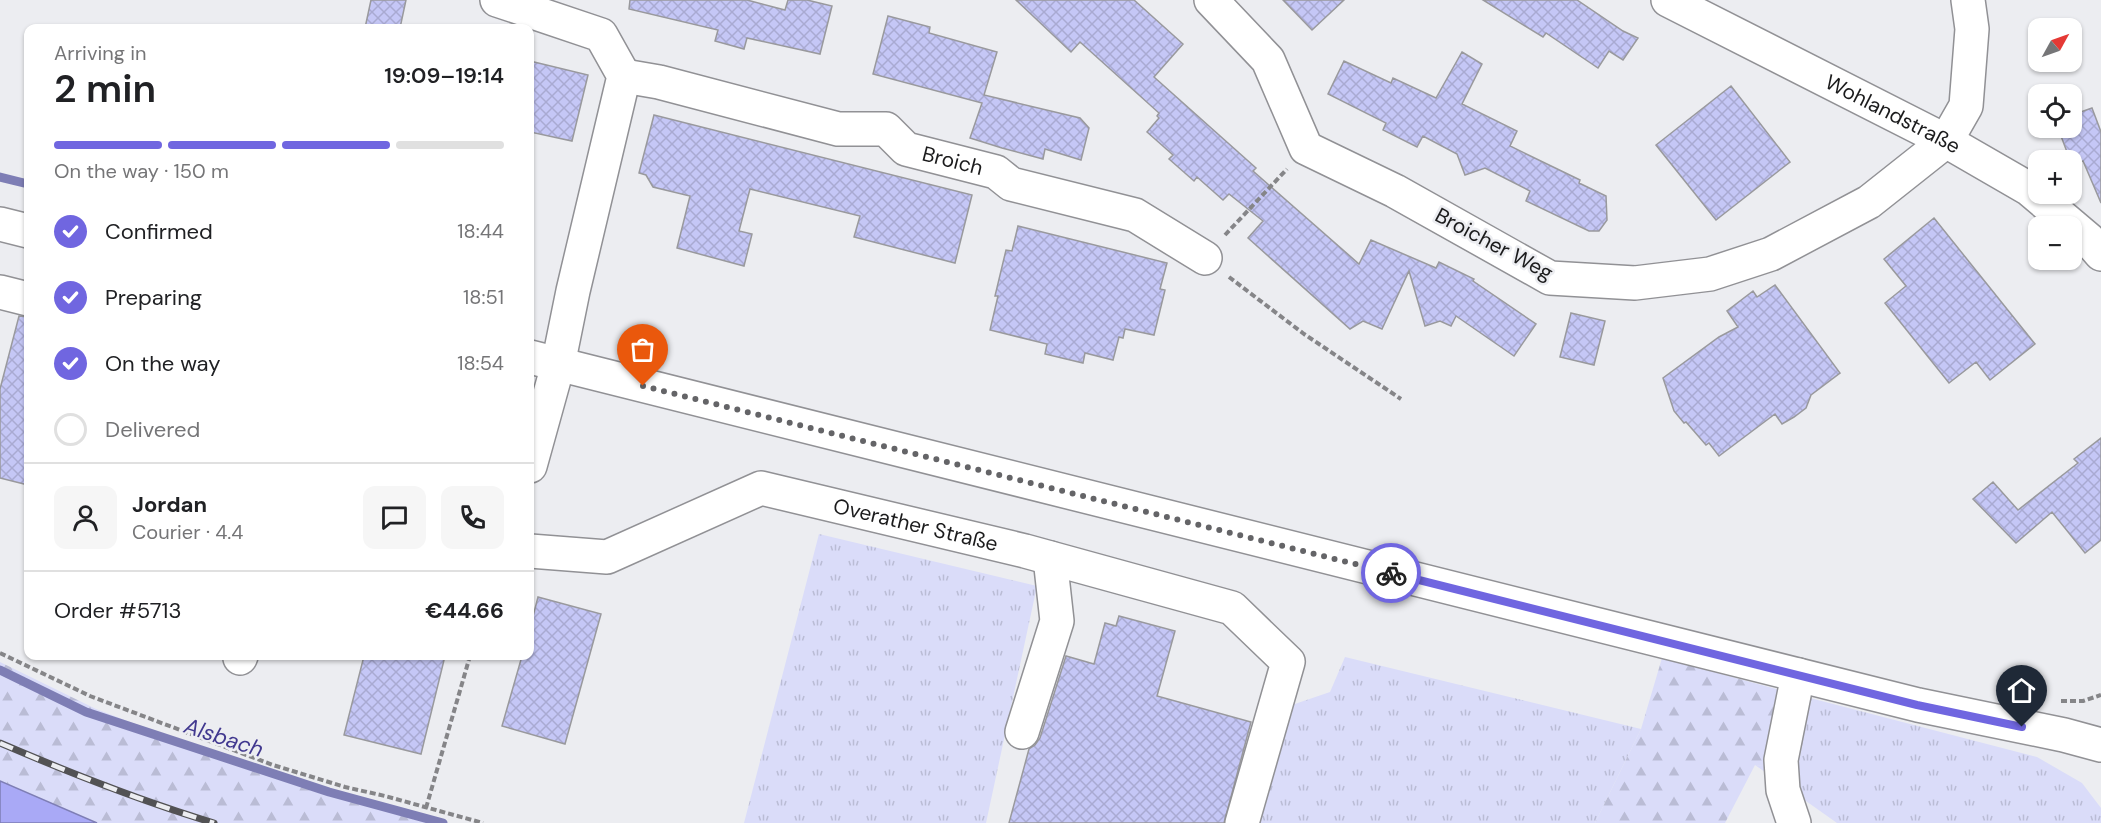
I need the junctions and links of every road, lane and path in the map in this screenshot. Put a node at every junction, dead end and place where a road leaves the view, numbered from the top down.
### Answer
1 (497, 0) edge
2 (1211, 0) edge
3 (1668, 0) edge
4 (1968, 0) edge
5 (624, 76) junction
6 (1946, 141) junction
7 (1306, 148) junction
8 (0, 224) edge
9 (24, 230) edge
10 (2101, 254) edge
11 (1204, 258) junction
12 (0, 292) edge
13 (24, 298) edge
14 (544, 361) edge
15 (1401, 399) dead end
16 (534, 449) edge
17 (534, 551) edge
18 (1050, 558) junction
19 (0, 653) edge
20 (469, 660) edge
21 (1798, 675) junction
22 (1022, 732) dead end
23 (2101, 746) edge
24 (426, 808) junction
25 (483, 823) edge
26 (1242, 823) edge
27 (1794, 823) edge

1 - 5 street
2 - 7 street
3 - 6 street, Wohlandstraße
4 - 6 street
5 - 11 street, Broich
5 - 14 street
6 - 7 street, Broicher Weg
6 - 10 street, Wohlandstraße
7 - 11 path
8 - 9 street
11 - 15 path
12 - 13 street
14 - 16 street
14 - 21 street
17 - 18 street, Overather Straße
18 - 22 street
18 - 26 street, Overather Straße
19 - 24 path
20 - 24 path
21 - 23 street
21 - 27 street
24 - 25 path

